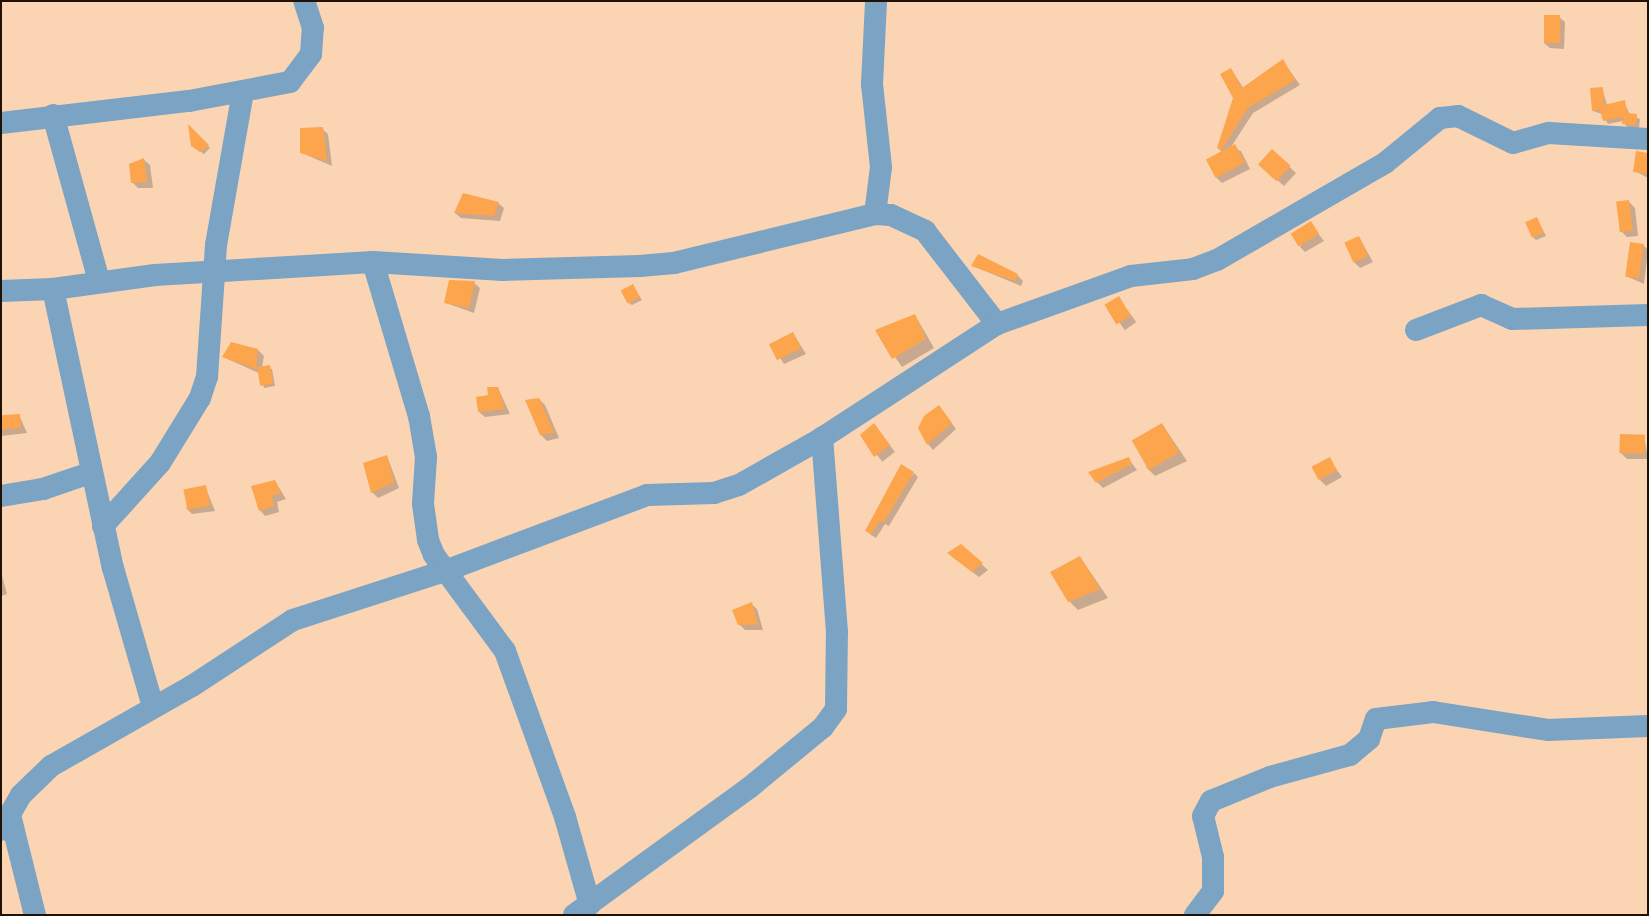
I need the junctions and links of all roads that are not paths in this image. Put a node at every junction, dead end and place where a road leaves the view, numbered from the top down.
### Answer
1 (304, 1) edge
2 (876, 1) edge
3 (242, 92) junction
4 (53, 115) junction
5 (1, 123) edge
6 (1648, 139) edge
7 (875, 214) junction
8 (373, 262) junction
9 (212, 274) junction
10 (99, 281) junction
11 (53, 290) junction
12 (1, 291) edge
13 (1648, 315) edge
14 (997, 324) junction
15 (1416, 330) dead end
16 (822, 438) junction
17 (90, 473) junction
18 (1, 496) edge
19 (103, 526) junction
20 (445, 571) junction
21 (154, 707) junction
22 (1648, 726) edge
23 (6, 825) edge
24 (582, 910) edge
25 (35, 915) edge
26 (1195, 915) edge

1 - 3 street
2 - 7 street
3 - 4 street
3 - 9 street
4 - 5 street
4 - 10 street
6 - 14 street
7 - 8 street
7 - 14 street
8 - 9 street
8 - 20 street
9 - 10 street
9 - 19 street
10 - 11 street
11 - 12 street
11 - 17 street
13 - 15 street
14 - 16 street
16 - 20 street
16 - 24 street
17 - 18 street
17 - 19 street
19 - 21 street
20 - 21 street
20 - 24 street
21 - 23 street
22 - 26 street
23 - 25 street

